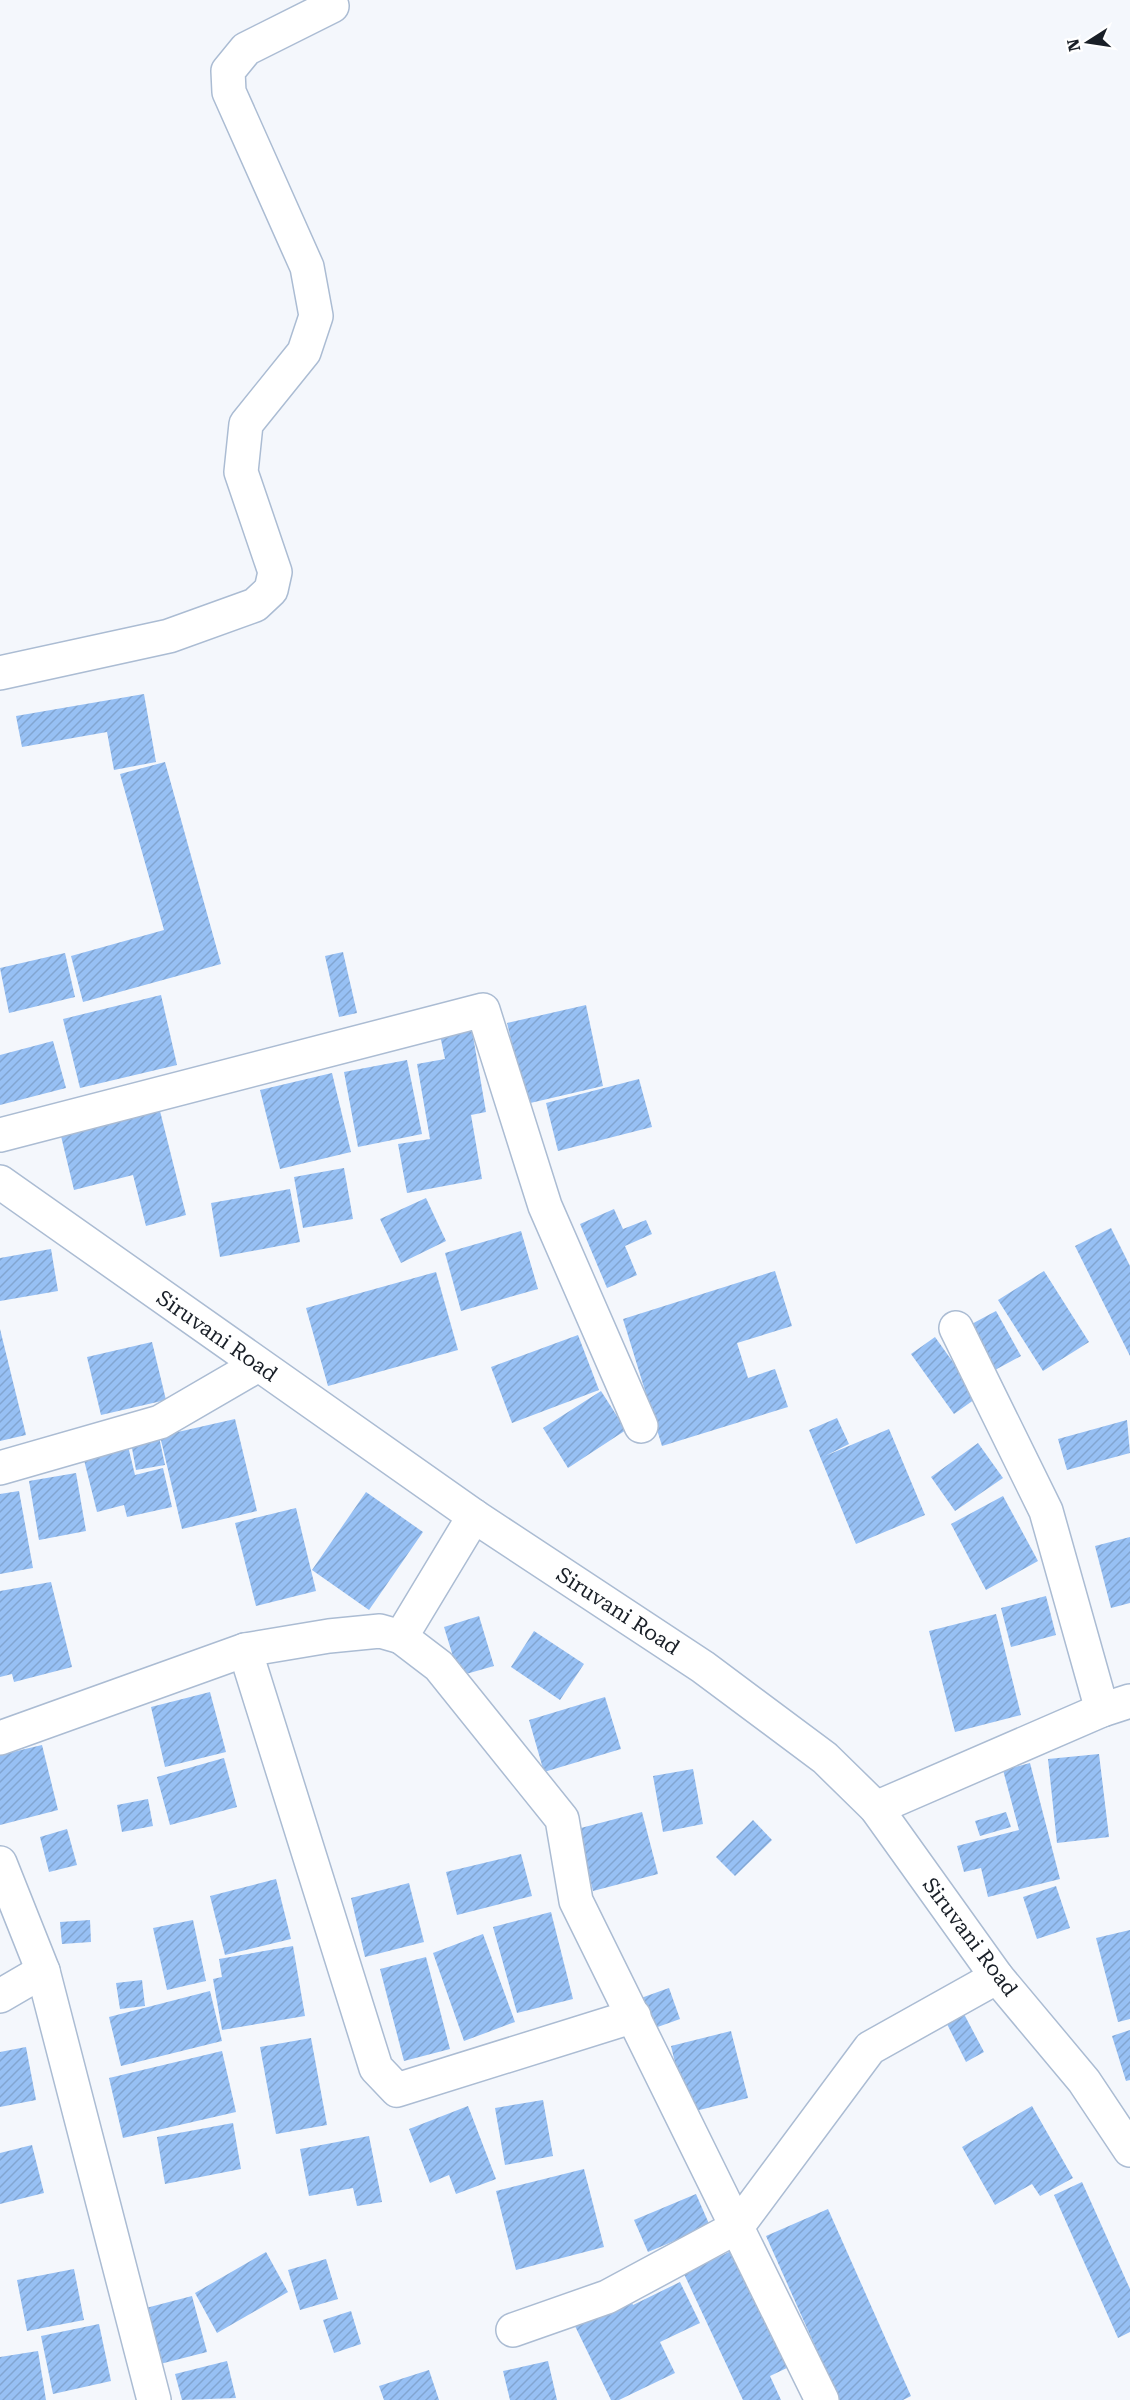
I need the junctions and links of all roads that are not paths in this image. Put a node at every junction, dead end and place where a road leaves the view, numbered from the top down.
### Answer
1 (332, 6) dead end
2 (0, 673) edge
3 (0, 1135) edge
4 (0, 1182) edge
5 (956, 1328) dead end
6 (258, 1365) junction
7 (641, 1426) dead end
8 (0, 1468) edge
9 (474, 1516) junction
10 (401, 1637) junction
11 (245, 1650) junction
12 (1116, 1705) edge
13 (0, 1738) edge
14 (876, 1808) junction
15 (0, 1863) edge
16 (43, 1971) junction
17 (997, 1977) junction
18 (0, 1996) edge
19 (633, 2016) junction
20 (1130, 2150) edge
21 (737, 2227) junction
22 (513, 2330) dead end
23 (154, 2400) edge
24 (822, 2400) edge

1 - 2 street
3 - 7 street
4 - 6 street, Siruvani Road
5 - 12 street
6 - 8 street
6 - 9 street, Siruvani Road
9 - 10 street
9 - 14 street, Siruvani Road
10 - 11 street
10 - 19 street
11 - 13 street
11 - 19 street
12 - 14 street
14 - 17 street, Siruvani Road
15 - 16 street
16 - 18 street
16 - 23 street
17 - 20 street, Siruvani Road
17 - 21 street
19 - 21 street
21 - 22 street
21 - 24 street

